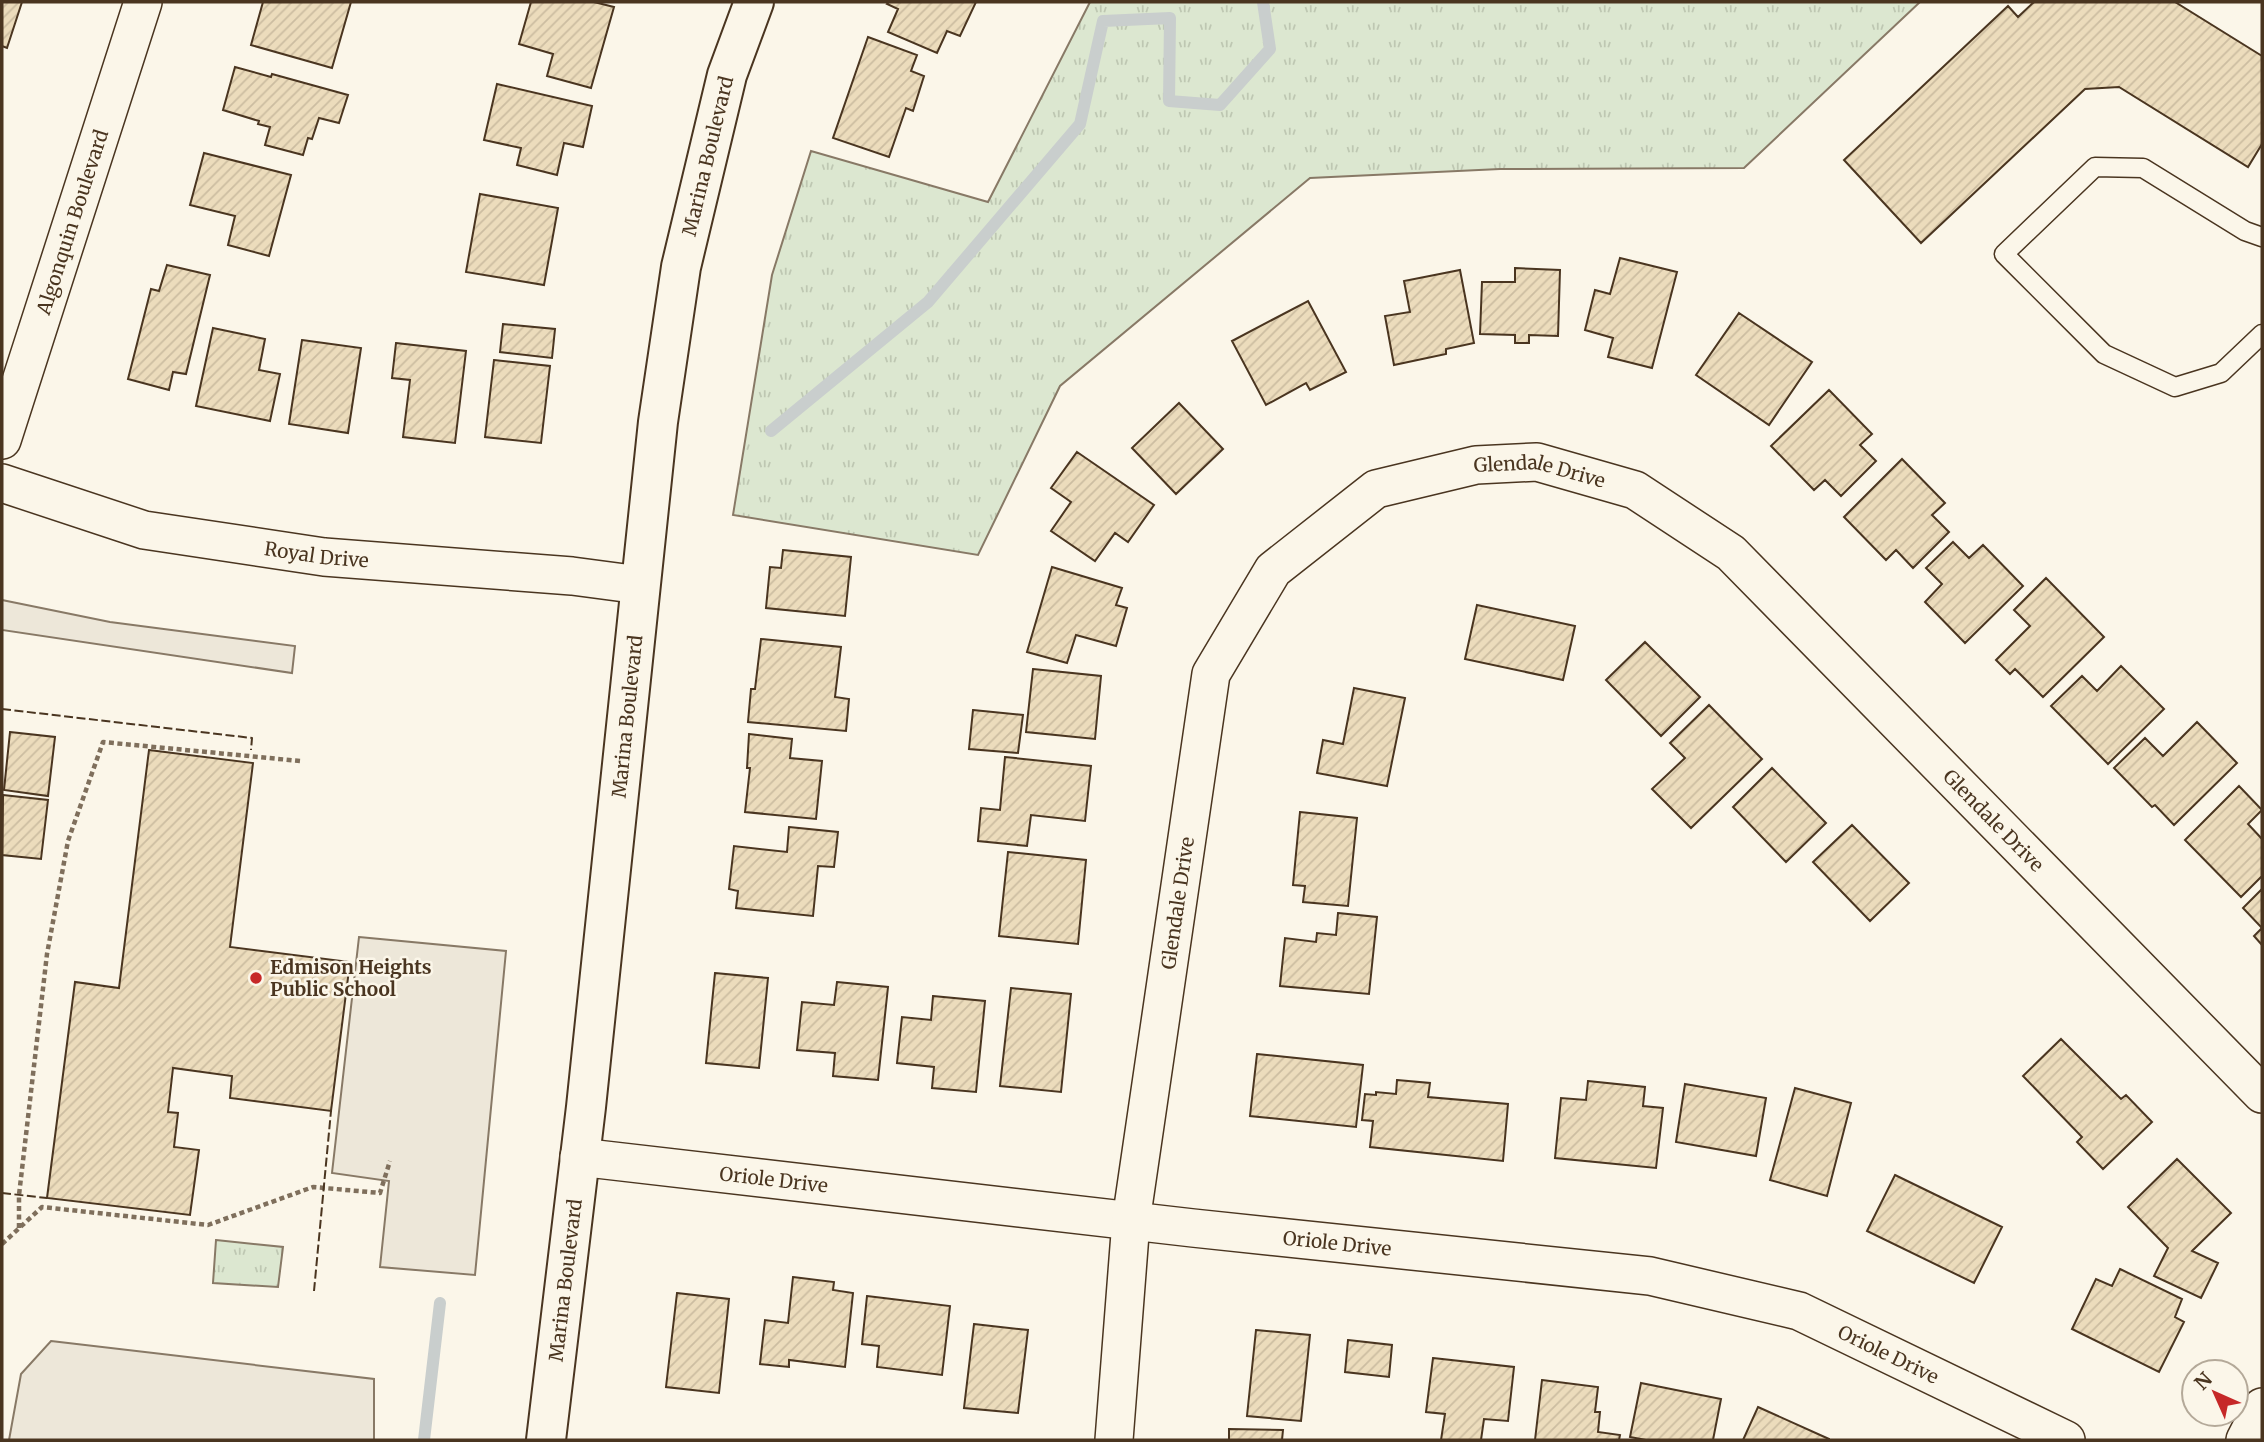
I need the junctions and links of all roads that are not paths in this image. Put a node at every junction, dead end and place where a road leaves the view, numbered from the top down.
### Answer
1 (143, 2) edge
2 (754, 2) edge
3 (2262, 237) edge
4 (2262, 334) edge
5 (2, 440) edge
6 (2, 484) edge
7 (640, 585) junction
8 (2262, 1094) edge
9 (579, 1157) junction
10 (1132, 1221) junction
11 (2262, 1407) edge
12 (546, 1440) edge
13 (1114, 1440) edge
14 (2066, 1440) edge
15 (2245, 1440) edge

1 - 5 street, Algonquin Boulevard
2 - 7 street, Marina Boulevard
3 - 4 lane
6 - 7 street, Royal Drive
7 - 9 street, Marina Boulevard
8 - 10 street, Glendale Drive
9 - 10 street, Oriole Drive
9 - 12 street, Marina Boulevard
10 - 13 street, Glendale Drive
10 - 14 street, Oriole Drive
11 - 15 street

